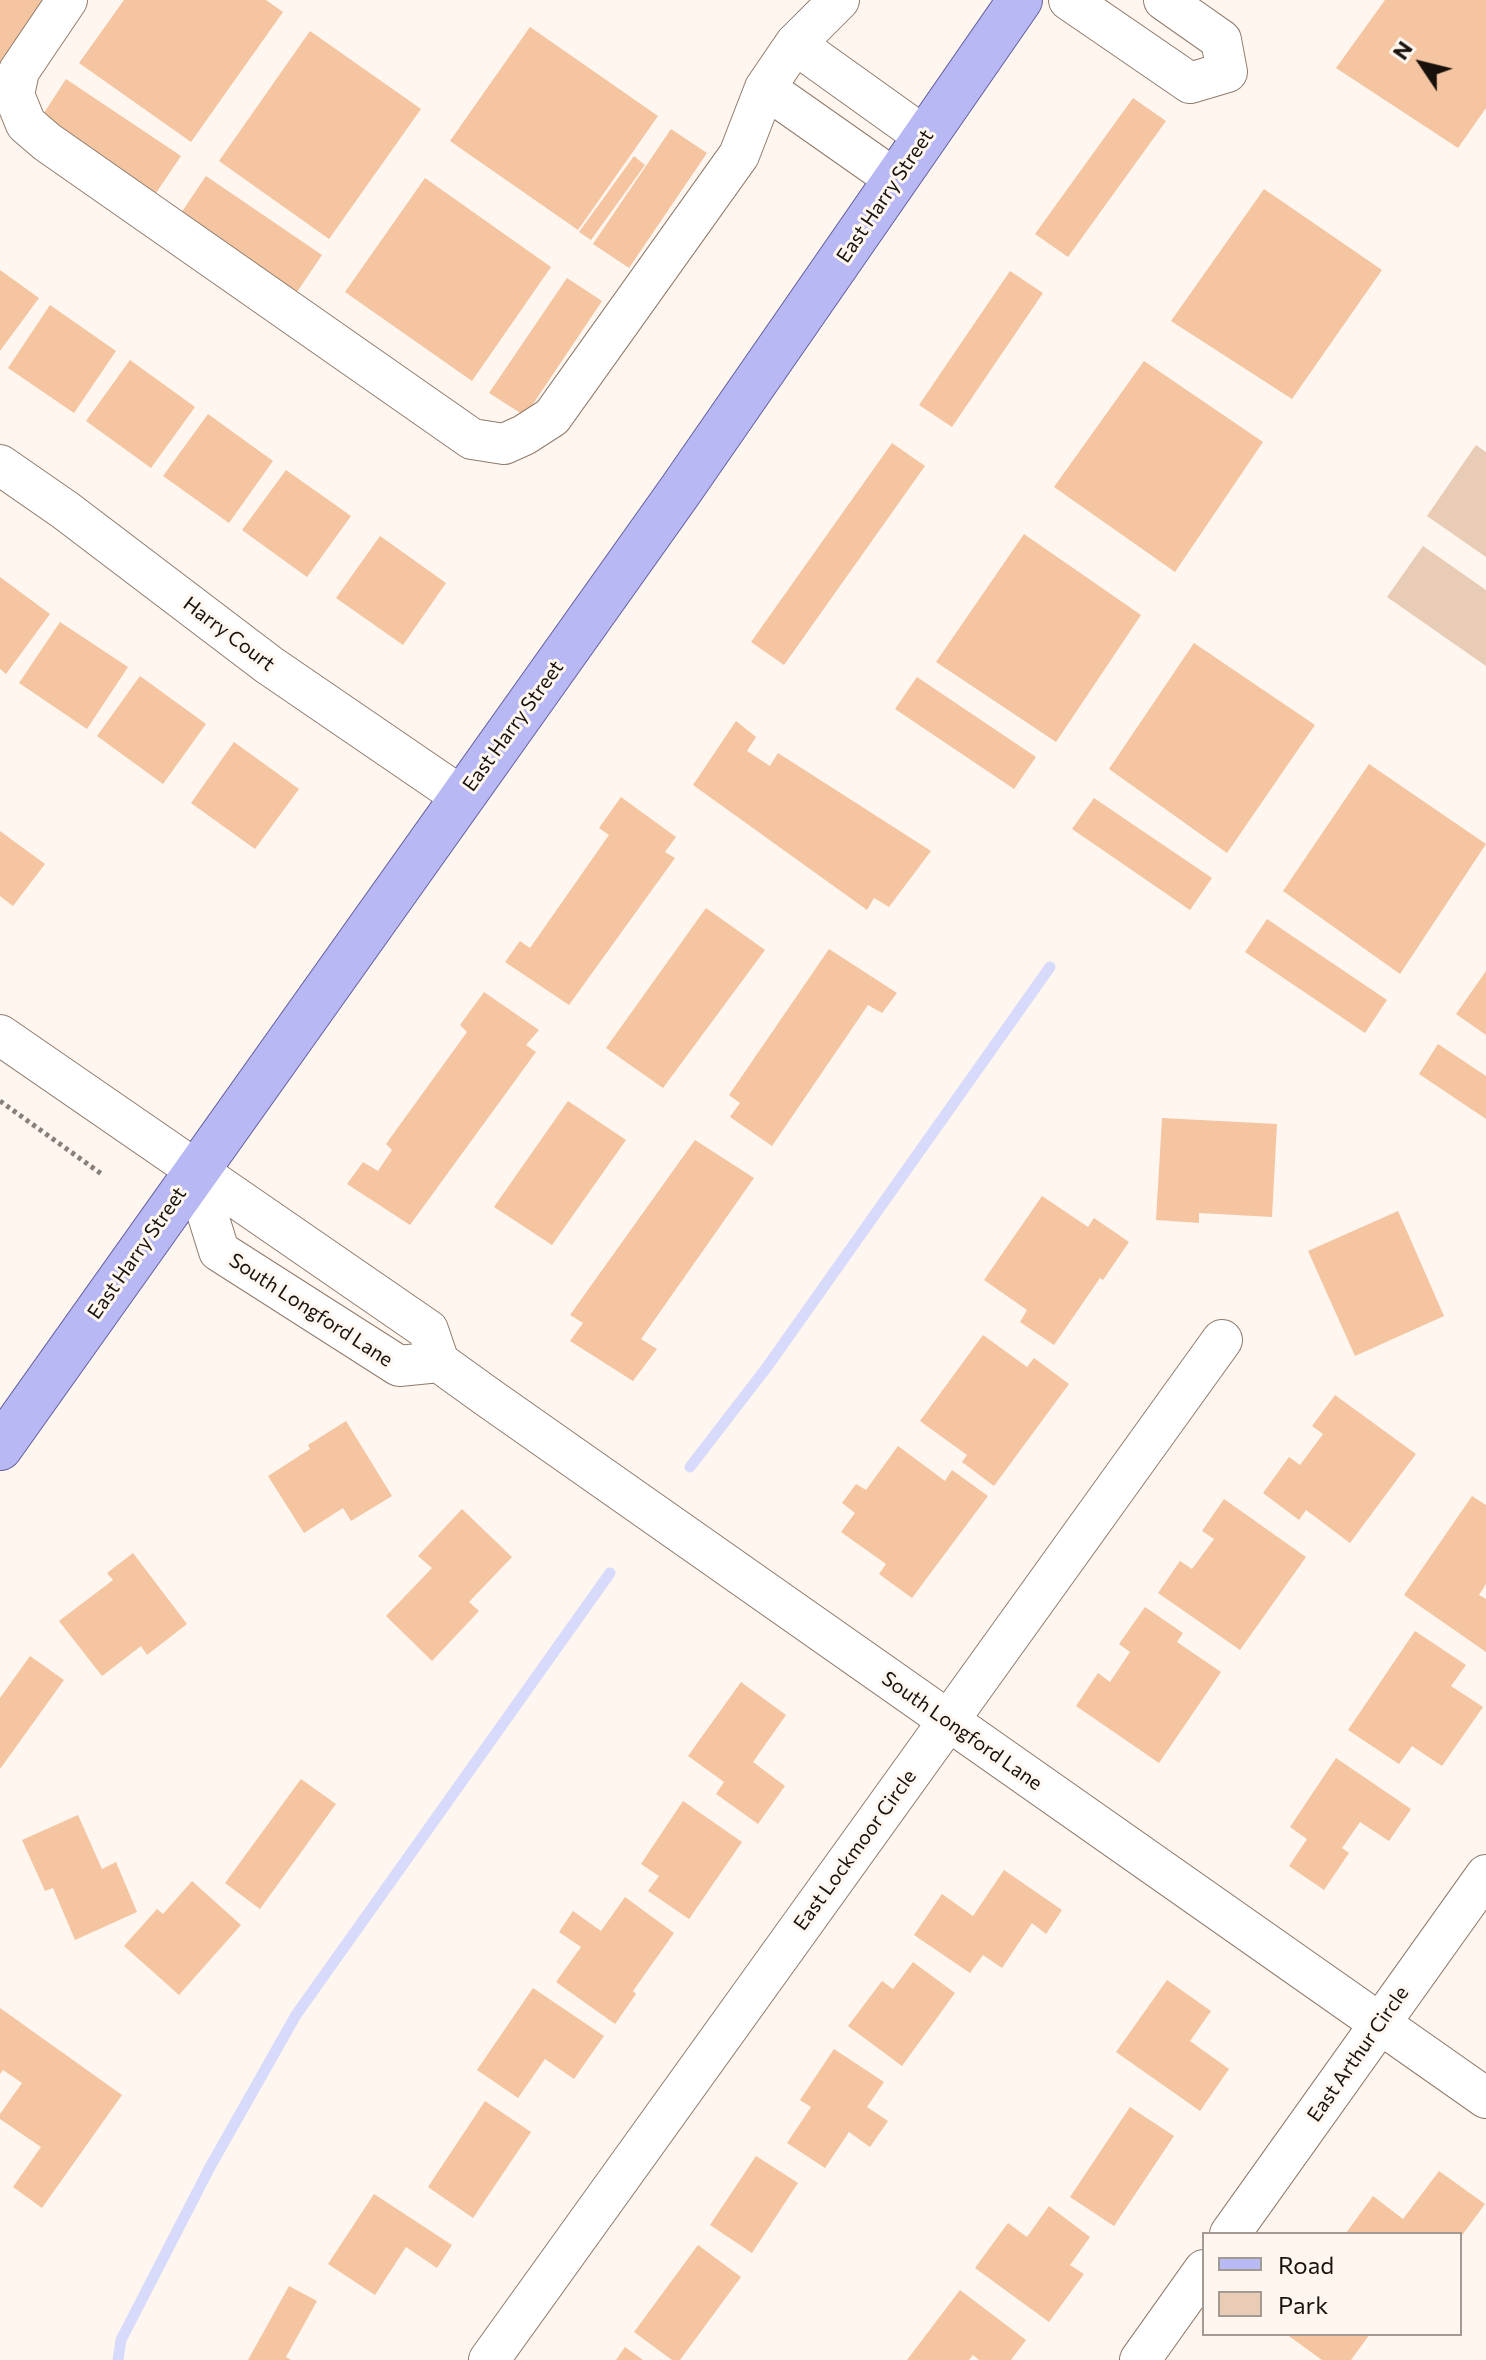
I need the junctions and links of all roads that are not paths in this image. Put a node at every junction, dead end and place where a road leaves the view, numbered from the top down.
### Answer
1 (67, 0) edge
2 (839, 0) edge
3 (1020, 0) edge
4 (1069, 0) edge
5 (1164, 0) edge
6 (795, 44) junction
7 (765, 88) junction
8 (925, 137) junction
9 (896, 180) junction
10 (0, 465) edge
11 (462, 797) junction
12 (0, 1035) edge
13 (194, 1171) junction
14 (1222, 1340) dead end
15 (439, 1362) junction
16 (0, 1448) edge
17 (947, 1721) junction
18 (1486, 1875) edge
19 (1380, 2024) junction
20 (1486, 2098) edge
21 (1231, 2232) edge
22 (1202, 2273) edge
23 (489, 2360) edge
24 (1140, 2360) edge

1 - 7 street
2 - 6 street
3 - 8 main road, East Harry Street
4 - 5 street
6 - 7 street
6 - 8 street
7 - 9 street
8 - 9 main road, East Harry Street
9 - 11 main road, East Harry Street
10 - 11 street, Harry Court
11 - 13 main road, East Harry Street
12 - 13 street
13 - 15 street
13 - 15 street, South Longford Lane
13 - 16 main road, East Harry Street
14 - 17 street, East Lockmoor Circle
15 - 17 street, South Longford Lane
17 - 19 street, South Longford Lane
17 - 23 street, East Lockmoor Circle
18 - 19 street, East Arthur Circle
19 - 20 street, South Longford Lane
19 - 21 street, East Arthur Circle
22 - 24 street

